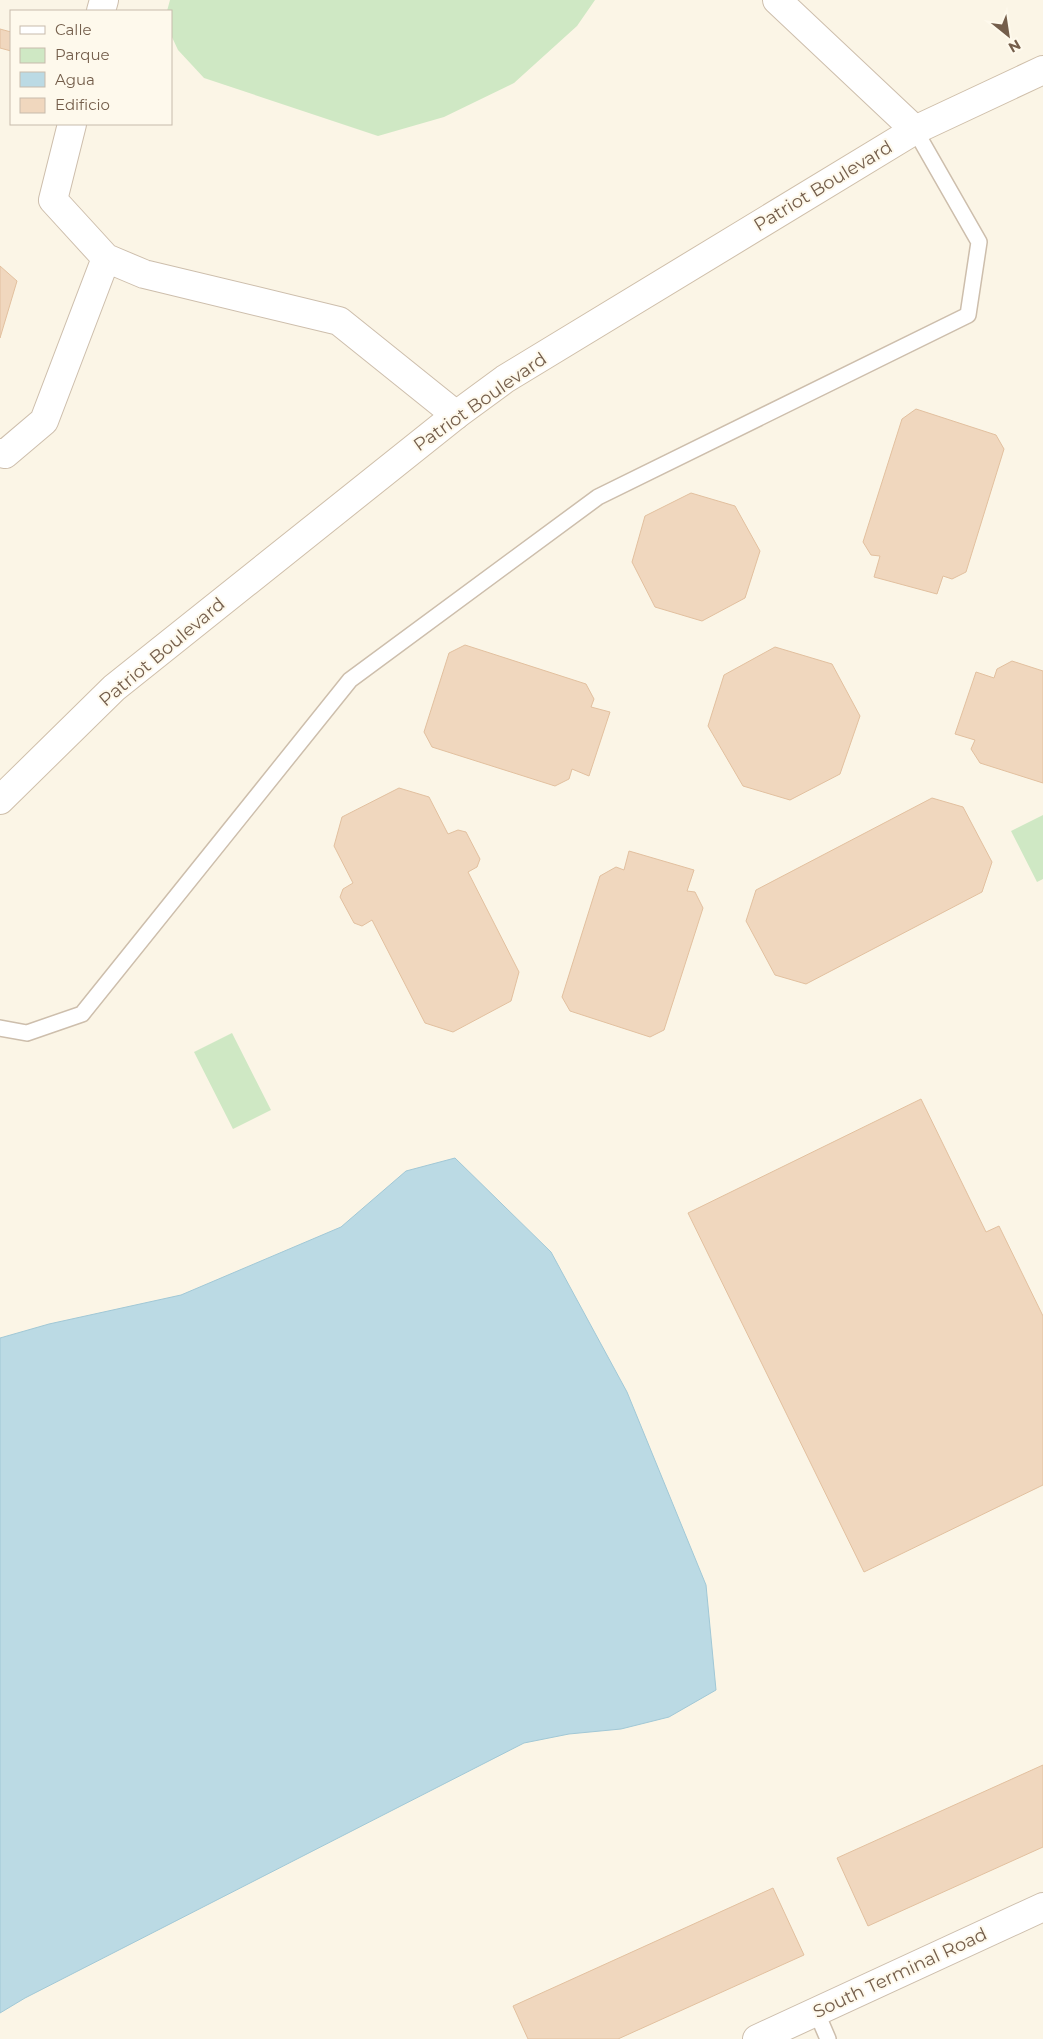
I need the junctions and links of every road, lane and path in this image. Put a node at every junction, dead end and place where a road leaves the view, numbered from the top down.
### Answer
1 (777, 0) edge
2 (1043, 70) edge
3 (72, 125) edge
4 (915, 130) junction
5 (106, 258) junction
6 (456, 415) junction
7 (0, 453) edge
8 (0, 800) edge
9 (0, 1028) edge
10 (1043, 1907) edge
11 (816, 2011) junction
12 (757, 2039) edge
13 (828, 2039) edge

1 - 4 street
2 - 4 street, Patriot Boulevard
3 - 5 street
4 - 6 street, Patriot Boulevard
4 - 9 lane
5 - 6 street
5 - 7 street
6 - 8 street, Patriot Boulevard
10 - 11 street, South Terminal Road
11 - 12 street, South Terminal Road
11 - 13 lane

